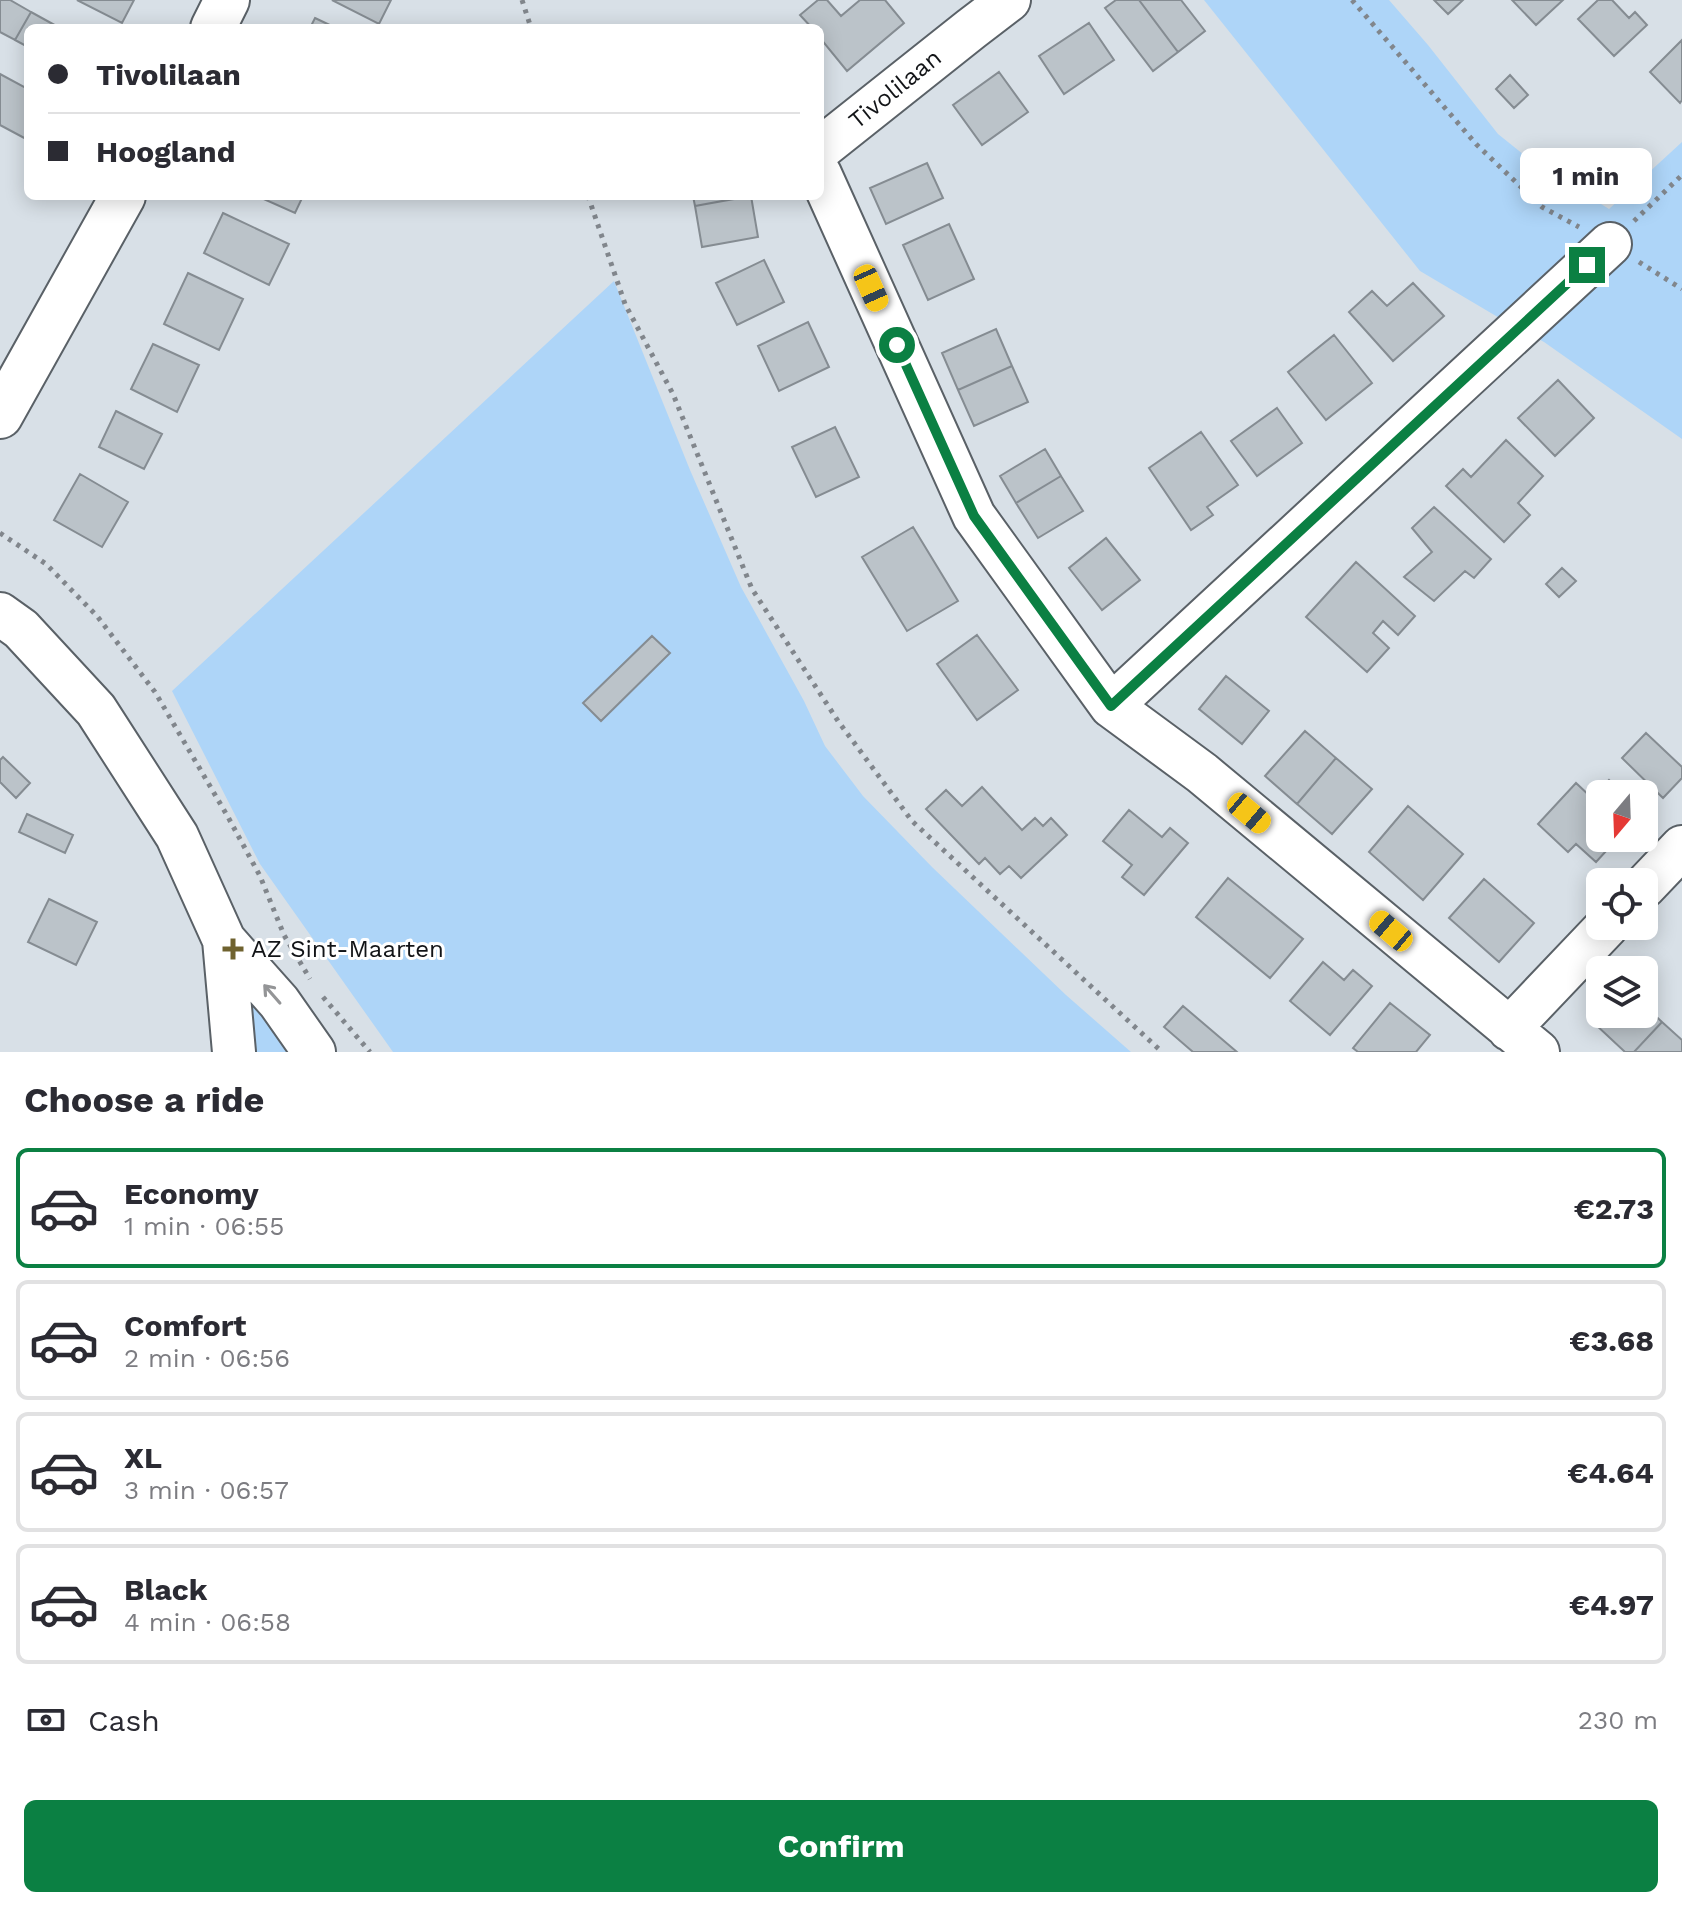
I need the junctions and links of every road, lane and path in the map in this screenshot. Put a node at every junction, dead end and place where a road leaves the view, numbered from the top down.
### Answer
1 (227, 0) edge
2 (522, 0) edge
3 (1009, 0) edge
4 (1352, 0) edge
5 (959, 14) edge
6 (215, 24) edge
7 (530, 24) edge
8 (824, 145) edge
9 (1682, 175) edge
10 (824, 183) edge
11 (121, 200) edge
12 (589, 200) edge
13 (1610, 244) junction
14 (1682, 289) edge
15 (0, 416) edge
16 (0, 533) edge
17 (0, 614) edge
18 (1111, 706) junction
19 (1682, 847) edge
20 (1658, 872) edge
21 (224, 940) junction
22 (1597, 940) edge
23 (1523, 1040) edge
24 (234, 1052) edge
25 (314, 1052) edge
26 (370, 1052) edge
27 (1162, 1052) edge

1 - 6 main road
2 - 7 path
3 - 5 street, Tivolilaan
4 - 13 path
5 - 8 street, Tivolilaan
9 - 13 path
10 - 18 street
11 - 15 main road
12 - 27 path
13 - 14 path
13 - 18 street
16 - 26 path
17 - 21 street
18 - 23 street
19 - 20 street
21 - 24 street
25 -> 21 street
22 - 23 street

